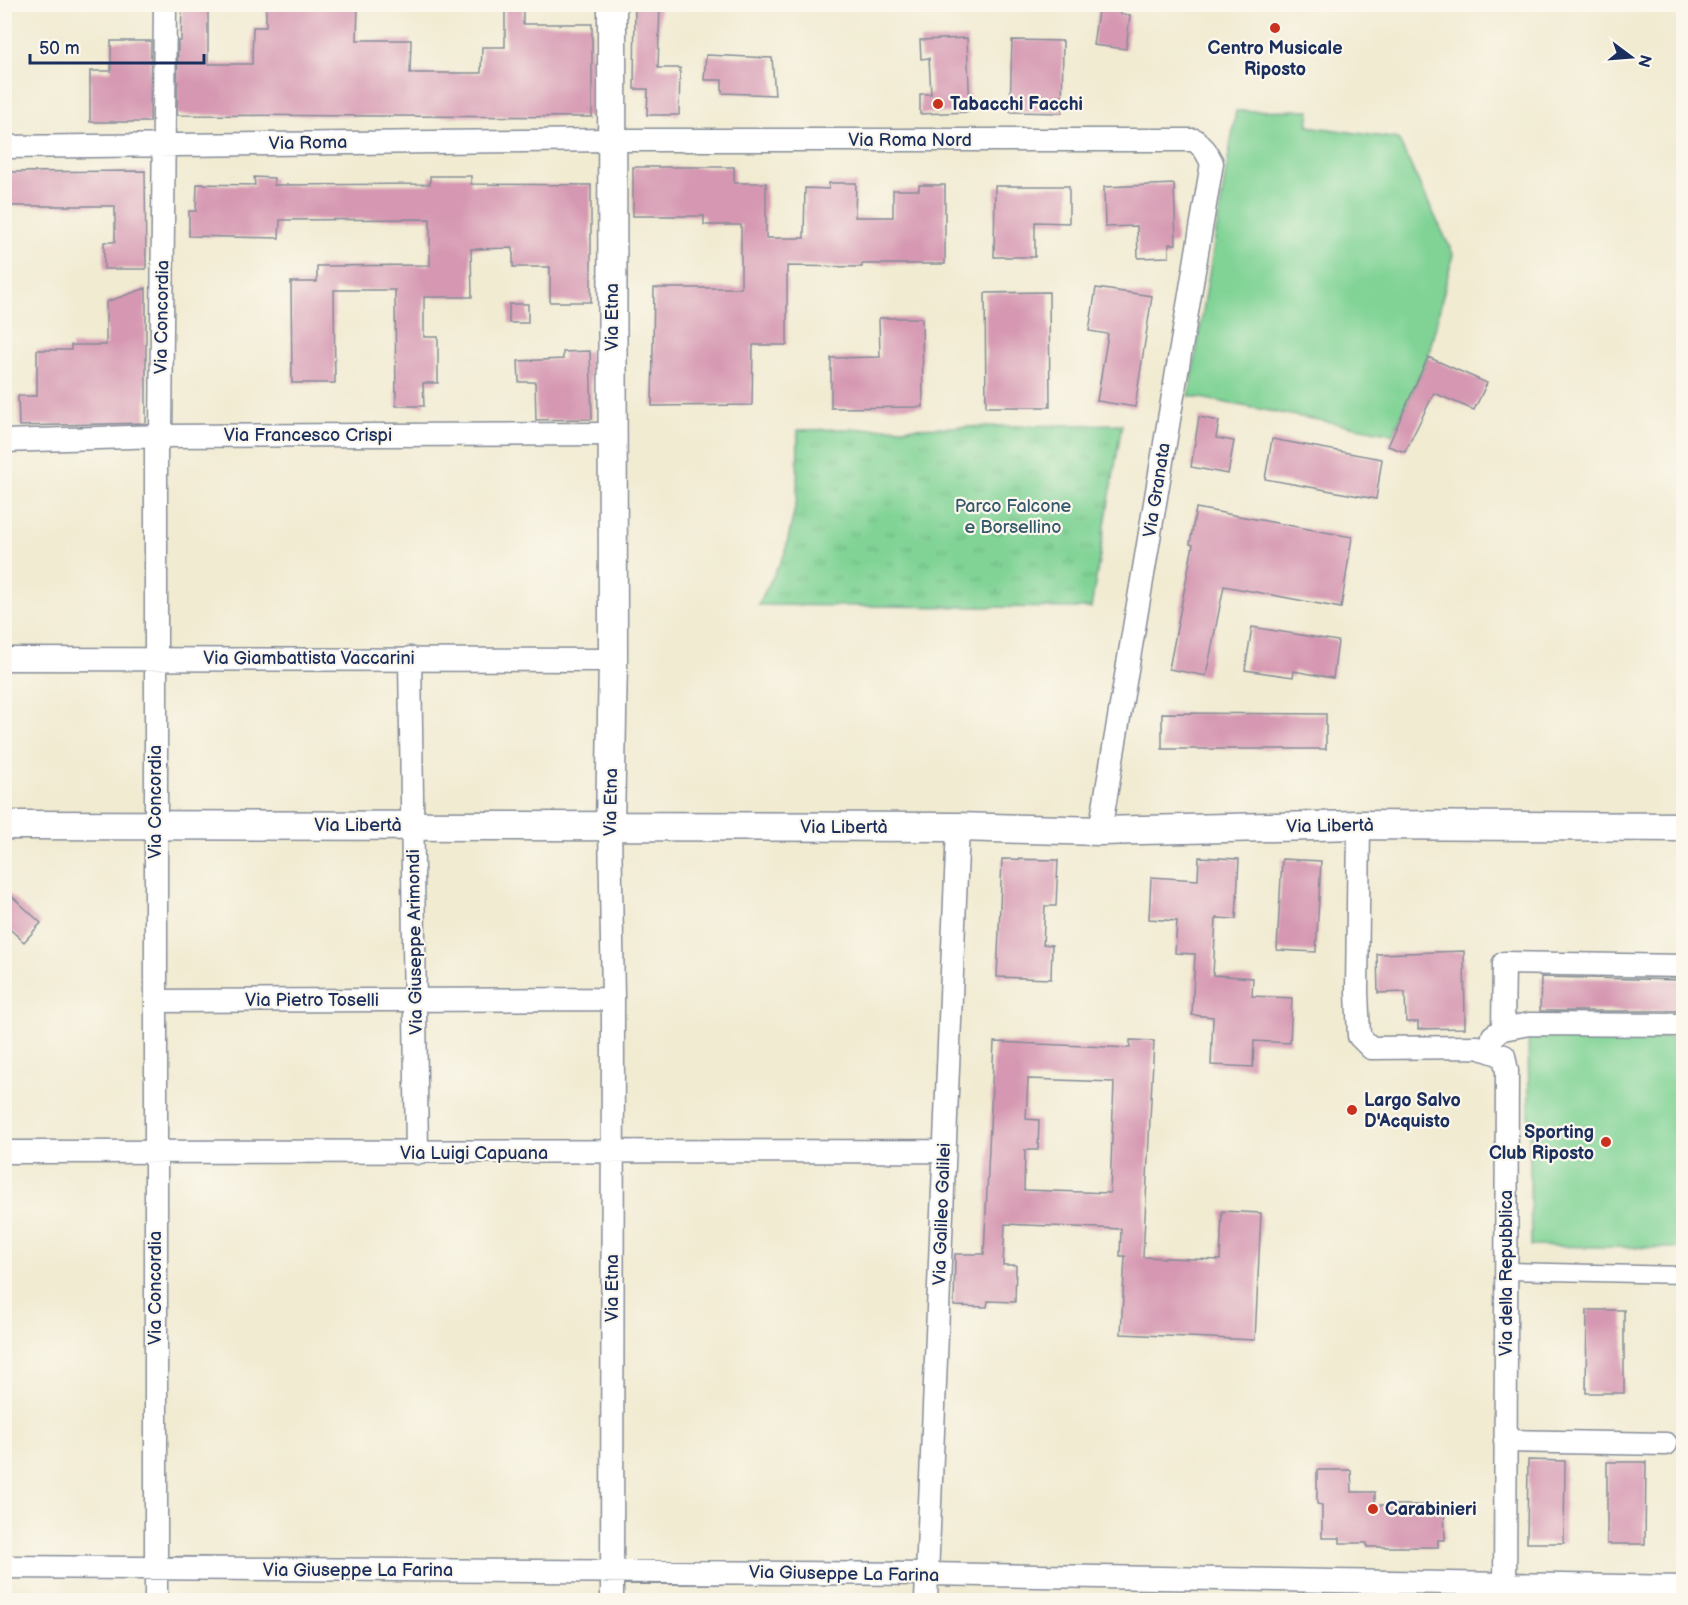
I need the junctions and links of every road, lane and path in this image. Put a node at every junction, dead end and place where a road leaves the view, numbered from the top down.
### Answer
1 (165, 4) edge
2 (612, 4) edge
3 (611, 140) junction
4 (164, 144) junction
5 (4, 147) edge
6 (1205, 150) joint
7 (612, 434) junction
8 (160, 436) junction
9 (4, 441) edge
10 (154, 657) junction
11 (410, 658) junction
12 (4, 659) edge
13 (614, 660) junction
14 (4, 825) edge
15 (155, 825) junction
16 (414, 825) junction
17 (1359, 825) junction
18 (610, 827) junction
19 (958, 827) junction
20 (1683, 827) edge
21 (1100, 831) junction
22 (1683, 966) edge
23 (613, 999) junction
24 (416, 1000) junction
25 (156, 1001) junction
26 (1683, 1024) edge
27 (1503, 1029) junction
28 (1478, 1047) junction
29 (944, 1151) junction
30 (4, 1152) edge
31 (612, 1152) junction
32 (155, 1153) junction
33 (417, 1153) junction
34 (1506, 1271) junction
35 (1683, 1275) edge
36 (1505, 1442) junction
37 (1666, 1444) dead end
38 (4, 1567) edge
39 (155, 1569) junction
40 (612, 1571) junction
41 (928, 1574) junction
42 (1683, 1587) edge
43 (1505, 1592) edge
44 (156, 1600) edge
45 (612, 1600) edge
46 (926, 1600) edge

1 - 4 street, Via Concordia
2 - 3 street, Via Etna
3 - 4 street, Via Roma
3 - 6 street, Via Roma Nord
3 - 7 street, Via Etna
4 - 5 street, Via Roma
4 - 8 street, Via Concordia
6 - 21 street, Via Granata
7 - 8 street, Via Francesco Crispi
7 - 13 street, Via Etna
8 - 9 street, Via Francesco Crispi
8 - 10 street, Via Concordia
10 - 11 street, Via Giambattista Vaccarini
10 - 12 street, Via Giambattista Vaccarini
10 - 15 street, Via Concordia
11 - 13 street, Via Giambattista Vaccarini
11 - 16 street, Via Giuseppe Arimondi
13 - 18 street, Via Etna
14 - 15 street, Via Libertà
15 - 16 street, Via Libertà
15 - 25 street, Via Concordia
16 - 18 street, Via Libertà
16 - 24 street, Via Giuseppe Arimondi
17 - 20 street, Via Libertà
17 - 21 street, Via Libertà
17 - 28 street, Via della Repubblica
18 - 19 street, Via Libertà
18 - 23 street, Via Etna
19 - 21 street, Via Libertà
19 - 29 street, Via Galileo Galilei
22 - 27 street
23 - 24 street, Via Pietro Toselli
23 - 31 street, Via Etna
24 - 25 street, Via Pietro Toselli
24 - 33 street, Via Giuseppe Arimondi
25 - 32 street, Via Concordia
26 - 27 street
27 - 28 street
28 - 34 street, Via della Repubblica
29 - 31 street, Via Luigi Capuana
29 - 41 street, Via Galileo Galilei
30 - 32 street, Via Luigi Capuana
31 - 33 street, Via Luigi Capuana
31 - 40 street, Via Etna
32 - 33 street, Via Luigi Capuana
32 - 39 street, Via Concordia
34 - 35 street
34 - 36 street, Via della Repubblica
36 - 37 street
36 - 43 street, Via della Repubblica
38 - 39 street, Via Giuseppe La Farina
39 - 40 street, Via Giuseppe La Farina
39 - 44 street, Via Concordia
40 - 41 street, Via Giuseppe La Farina
40 - 45 street, Via Etna
41 - 43 street, Via Giuseppe La Farina
41 - 46 street, Via Galileo Galilei
42 - 43 street, Via Giuseppe La Farina

